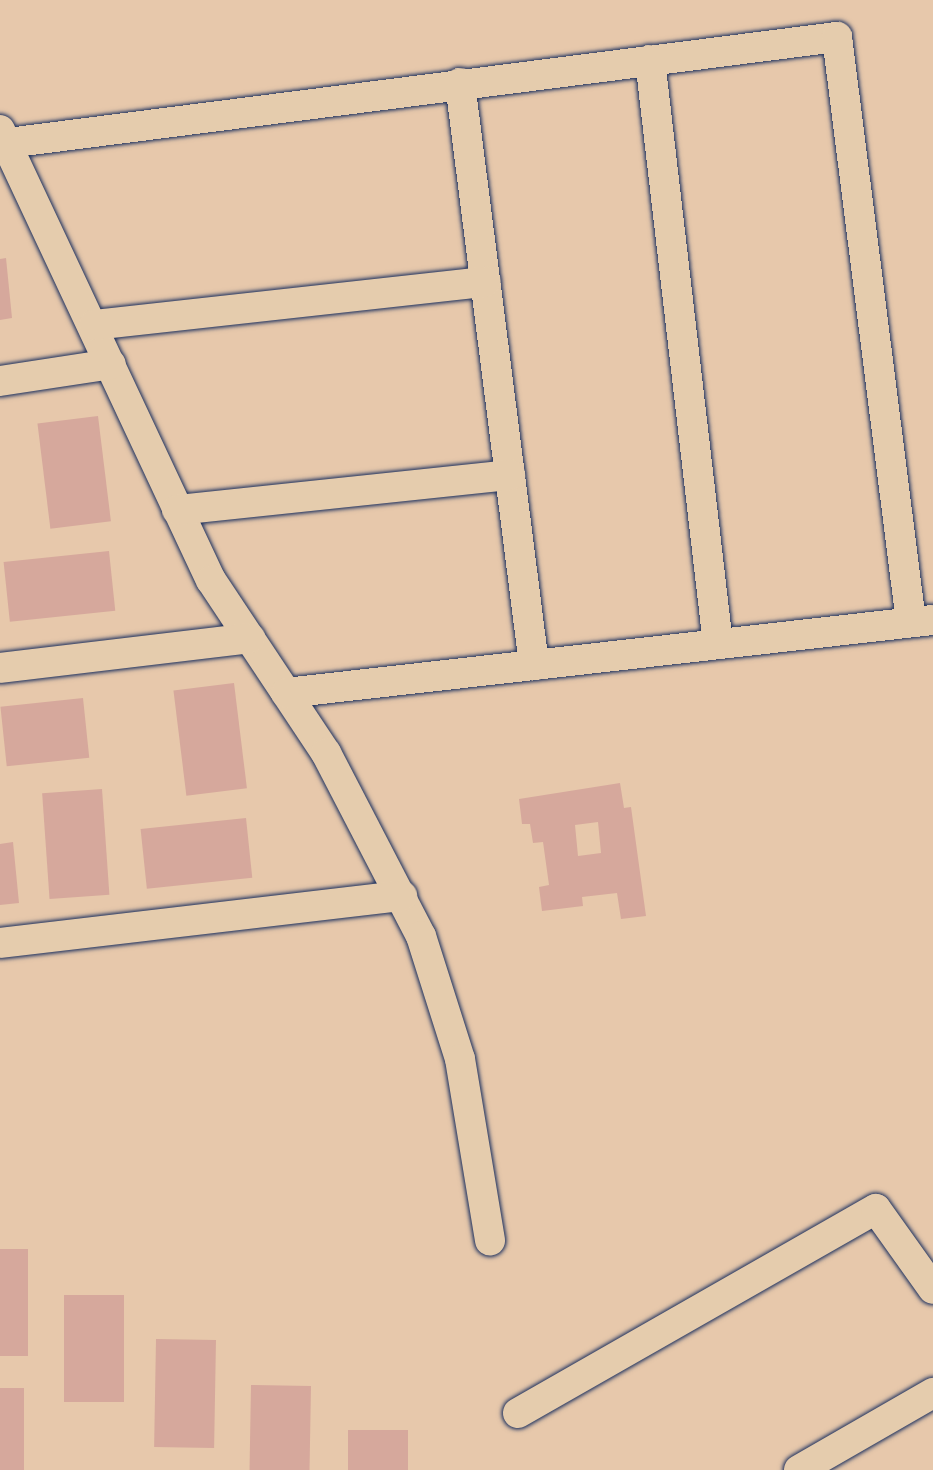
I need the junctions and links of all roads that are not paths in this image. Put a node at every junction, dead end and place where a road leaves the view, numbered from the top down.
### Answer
1 (650, 60) junction
2 (460, 83) junction
3 (3, 139) edge
4 (486, 282) junction
5 (94, 325) junction
6 (111, 364) junction
7 (0, 382) edge
8 (510, 476) junction
9 (177, 510) junction
10 (922, 621) edge
11 (250, 638) junction
12 (718, 644) junction
13 (534, 665) junction
14 (0, 668) edge
15 (286, 693) junction
16 (402, 896) junction
17 (0, 943) edge
18 (490, 1241) dead end
19 (933, 1289) edge
20 (933, 1393) edge
21 (518, 1413) dead end
22 (813, 1467) edge

1 - 2 street
1 - 10 street
1 - 12 street
2 - 3 street
2 - 4 street
3 - 5 street
4 - 5 street
4 - 8 street
5 - 6 street
6 - 7 street
6 - 9 street
8 - 9 street
8 - 13 street
9 - 11 street
10 - 12 street
11 - 14 street
11 - 15 street
12 - 13 street
13 - 15 street
15 - 16 street
16 - 17 street
16 - 18 street
19 - 21 street
20 - 22 street

